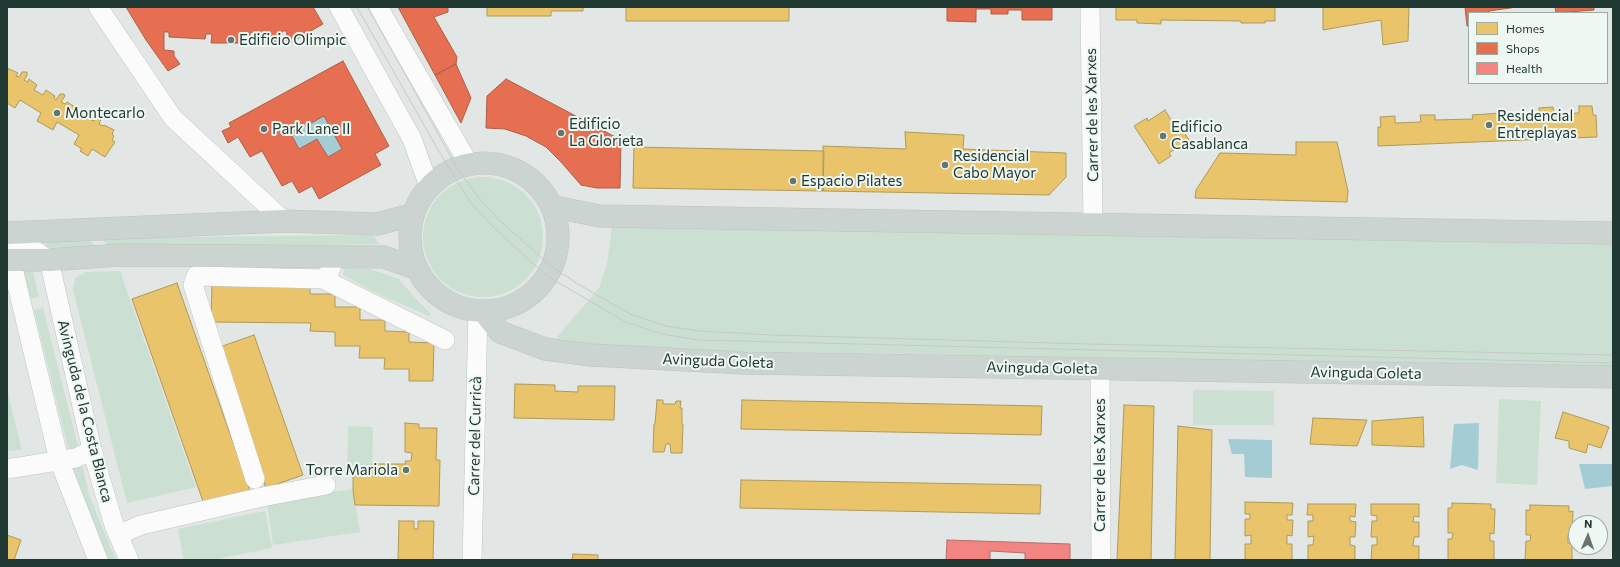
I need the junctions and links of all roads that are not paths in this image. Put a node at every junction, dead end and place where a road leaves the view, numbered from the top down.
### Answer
1 (98, 7) edge
2 (339, 7) edge
3 (378, 7) edge
4 (1090, 7) edge
5 (469, 164) junction
6 (429, 186) junction
7 (554, 207) junction
8 (412, 215) junction
9 (284, 221) junction
10 (1093, 223) junction
11 (7, 233) edge
12 (1613, 233) edge
13 (8, 253) edge
14 (335, 257) junction
15 (49, 260) junction
16 (415, 268) junction
17 (323, 279) junction
18 (481, 312) junction
19 (445, 340) dead end
20 (1100, 369) junction
21 (1613, 377) edge
22 (92, 450) junction
23 (58, 460) junction
24 (7, 469) edge
25 (255, 479) dead end
26 (326, 486) dead end
27 (118, 535) junction
28 (98, 560) edge
29 (129, 560) edge
30 (472, 560) edge
31 (1101, 560) edge

1 - 9 street
2 - 6 street
3 - 5 street
4 - 10 street, Carrer de les Xarxes
5 - 6 main road
5 - 7 main road
6 - 8 main road
7 - 10 main road
7 - 18 main road
8 - 9 main road
8 - 16 main road
9 - 11 main road
10 - 12 main road
13 - 15 main road, Avinguda de la Costa Blanca
13 - 23 street, Avinguda de la Costa Blanca
14 - 15 main road
14 - 16 main road
14 - 17 street
15 - 22 street, Avinguda de la Costa Blanca
16 - 18 main road
17 - 19 street
17 - 25 street
18 - 20 main road, Avinguda Goleta
18 - 30 street, Carrer del Curricà
20 - 21 main road, Avinguda Goleta
20 - 31 street, Carrer de les Xarxes
22 - 23 street
22 - 27 street, Avinguda de la Costa Blanca
23 - 24 street
23 - 28 street, Avinguda de la Costa Blanca
26 - 27 street
27 - 29 street, Avinguda de la Costa Blanca

